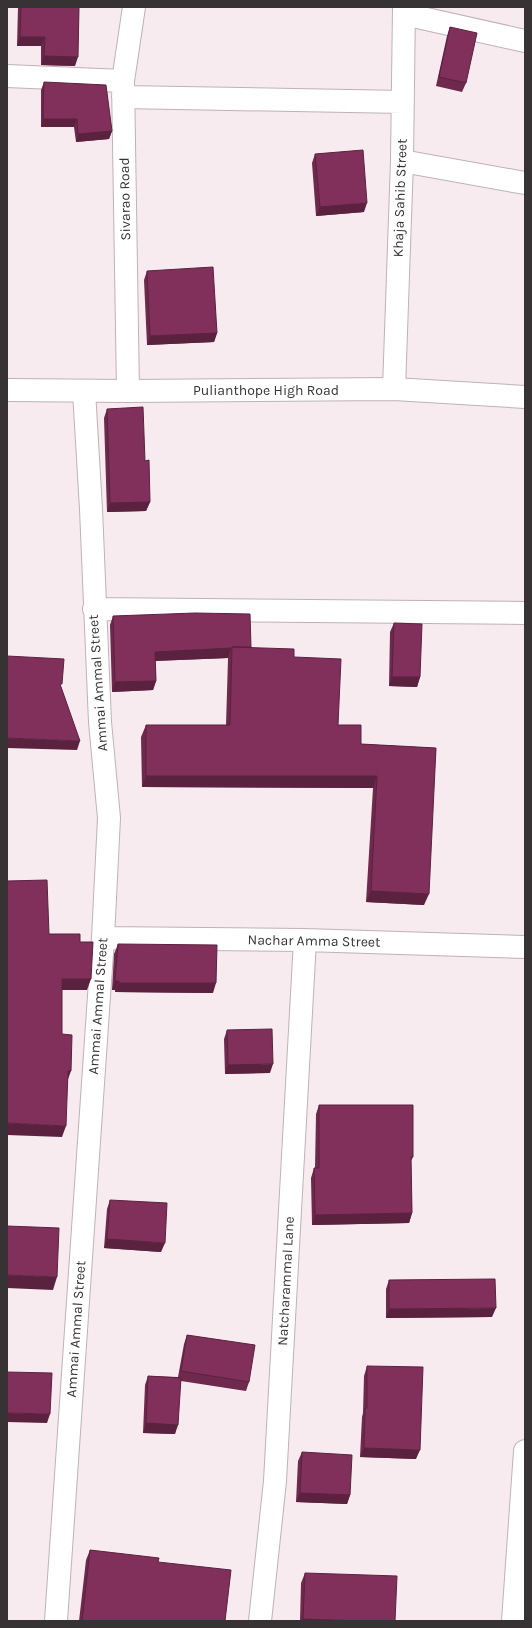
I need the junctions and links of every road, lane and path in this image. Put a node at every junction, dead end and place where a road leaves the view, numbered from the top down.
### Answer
1 (134, 7) edge
2 (404, 11) edge
3 (525, 41) edge
4 (7, 76) edge
5 (123, 89) junction
6 (403, 102) junction
7 (402, 161) junction
8 (525, 183) edge
9 (394, 389) junction
10 (7, 390) edge
11 (84, 391) junction
12 (128, 391) junction
13 (525, 397) edge
14 (94, 609) junction
15 (525, 613) edge
16 (103, 938) junction
17 (305, 940) junction
18 (525, 947) edge
19 (525, 1451) edge
20 (56, 1621) edge
21 (260, 1621) edge
22 (513, 1621) edge

1 - 5 street, Sivarao Road
2 - 3 street
2 - 6 street, Khaja Sahib Street
4 - 5 street
5 - 6 street
5 - 12 street, Sivarao Road
6 - 7 street, Khaja Sahib Street
7 - 8 street
7 - 9 street, Khaja Sahib Street
9 - 12 street, Pulianthope High Road
9 - 13 street, Pulianthope High Road
10 - 11 street, Pulianthope High Road
11 - 12 street, Pulianthope High Road
11 - 14 street, Ammai Ammal Street
14 - 15 street
14 - 16 street, Ammai Ammal Street
16 - 17 street, Nachar Amma Street
16 - 20 street, Ammai Ammal Street
17 - 18 street, Nachar Amma Street
17 - 21 street, Natcharammal Lane
19 - 22 street

